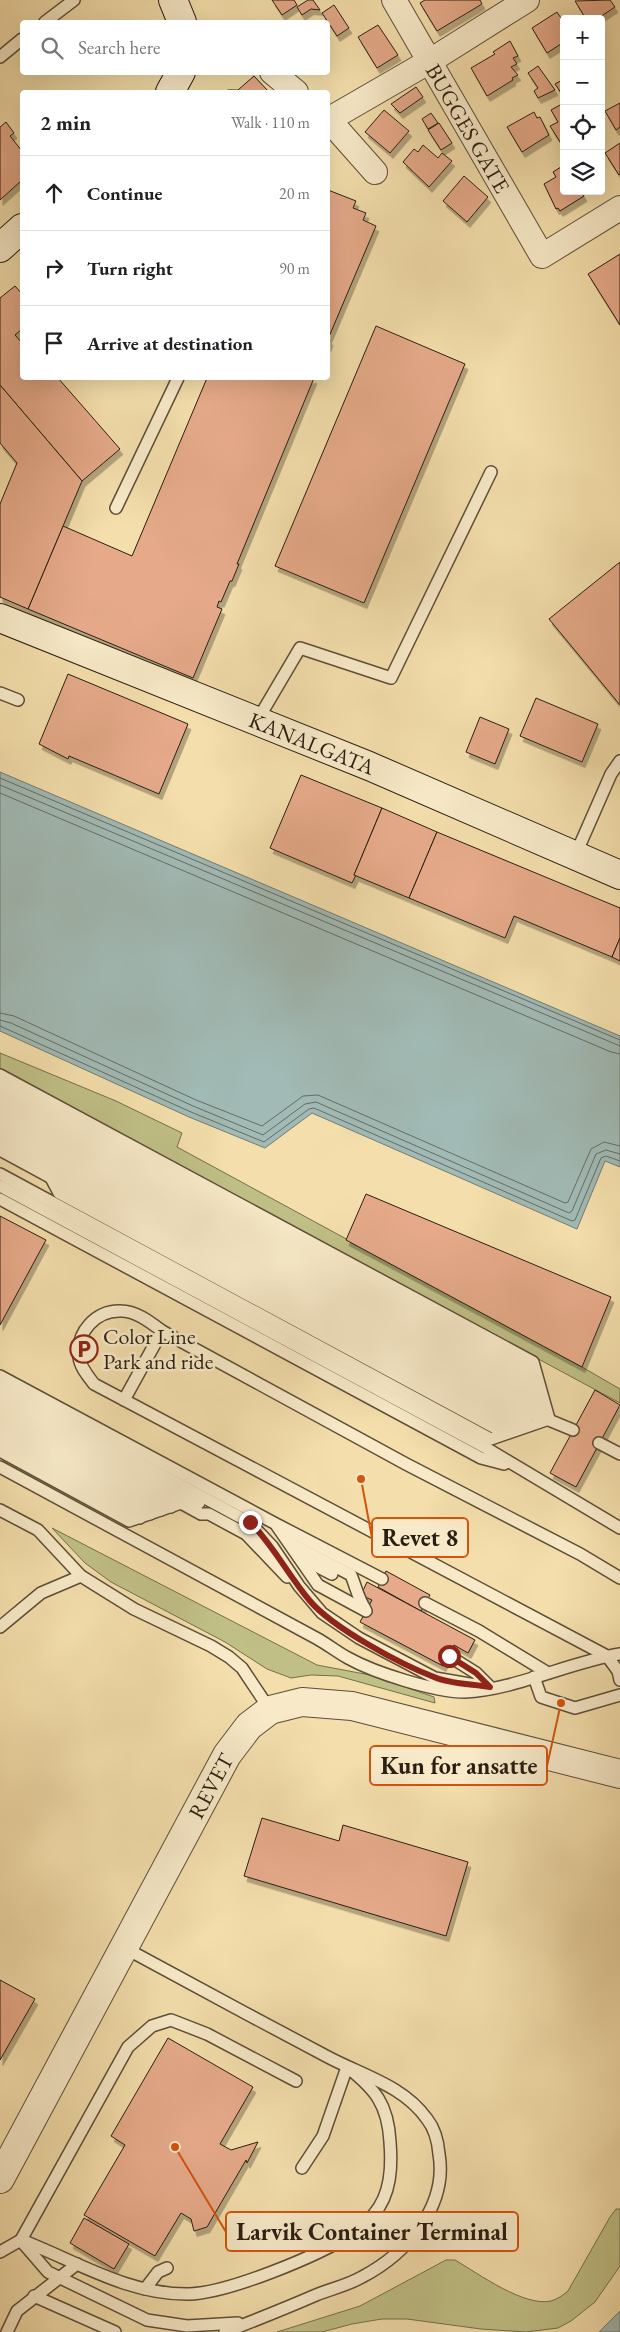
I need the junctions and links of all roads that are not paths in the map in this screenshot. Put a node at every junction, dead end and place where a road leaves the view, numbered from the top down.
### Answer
1 (74, 0) edge
2 (173, 0) edge
3 (394, 0) edge
4 (528, 0) edge
5 (48, 20) edge
6 (181, 20) edge
7 (20, 42) edge
8 (0, 57) edge
9 (430, 61) junction
10 (179, 75) edge
11 (276, 75) edge
12 (171, 90) edge
13 (294, 90) edge
14 (330, 119) edge
15 (330, 122) edge
16 (374, 172) dead end
17 (620, 208) edge
18 (20, 230) edge
19 (0, 248) edge
20 (177, 380) edge
21 (491, 472) dead end
22 (116, 508) dead end
23 (0, 618) edge
24 (0, 693) edge
25 (18, 700) dead end
26 (257, 721) junction
27 (620, 760) edge
28 (575, 856) junction
29 (620, 875) edge
30 (0, 1075) edge
31 (0, 1086) edge
32 (0, 1096) edge
33 (0, 1107) edge
34 (0, 1118) edge
35 (0, 1128) edge
36 (0, 1139) edge
37 (0, 1150) edge
38 (0, 1174) edge
39 (50, 1176) junction
40 (0, 1186) edge
41 (59, 1193) junction
42 (39, 1196) junction
43 (0, 1199) edge
44 (162, 1331) junction
45 (0, 1376) edge
46 (0, 1387) edge
47 (0, 1396) edge
48 (124, 1400) junction
49 (0, 1405) edge
50 (0, 1415) edge
51 (549, 1419) junction
52 (0, 1424) edge
53 (573, 1430) dead end
54 (0, 1433) edge
55 (491, 1438) junction
56 (0, 1442) edge
57 (599, 1443) dead end
58 (0, 1451) edge
59 (620, 1454) edge
60 (0, 1467) edge
61 (520, 1468) junction
62 (0, 1510) edge
63 (161, 1510) junction
64 (209, 1514) junction
65 (276, 1524) junction
66 (620, 1528) edge
67 (287, 1541) junction
68 (298, 1557) junction
69 (309, 1572) junction
70 (81, 1576) junction
71 (620, 1578) edge
72 (382, 1579) dead end
73 (356, 1586) junction
74 (358, 1599) junction
75 (310, 1601) junction
76 (425, 1603) dead end
77 (0, 1627) edge
78 (620, 1654) edge
79 (449, 1656) dead end
80 (607, 1656) junction
81 (548, 1673) junction
82 (534, 1677) junction
83 (620, 1680) edge
84 (490, 1687) junction
85 (620, 1695) edge
86 (270, 1710) junction
87 (616, 1773) edge
88 (123, 1947) junction
89 (347, 2067) junction
90 (296, 2081) dead end
91 (302, 2168) dead end
92 (0, 2179) edge
93 (21, 2240) junction
94 (0, 2252) edge
95 (77, 2264) junction
96 (167, 2268) dead end
97 (59, 2278) junction
98 (146, 2289) junction
99 (34, 2296) junction
100 (249, 2322) junction
101 (7, 2332) edge
102 (115, 2332) edge
103 (225, 2332) edge

1 - 5 lane
2 - 6 street
3 - 9 street, BUGGES GATE
4 - 9 street
7 - 8 lane
9 - 14 street
9 - 17 street, BUGGES GATE
10 - 12 street
11 - 13 street
15 - 16 street
18 - 19 street
20 - 22 lane
21 - 26 lane
23 - 26 street, KANALGATA
24 - 25 lane
26 - 28 street, KANALGATA
27 - 28 lane
28 - 29 street, KANALGATA
30 - 51 lane
31 - 51 lane
32 - 51 lane
33 - 51 lane
34 - 51 lane
35 - 51 lane
36 - 51 lane
37 - 39 lane
38 - 42 lane
39 - 41 lane
39 - 51 lane
40 - 61 lane
41 - 42 lane
41 - 51 lane
42 - 55 lane
43 - 61 lane
44 - 48 lane
44 - 48 lane
44 - 71 lane
45 - 65 lane
46 - 75 lane
47 - 64 lane
48 - 80 lane
49 - 63 lane
50 - 63 lane
51 - 53 lane
51 - 55 lane
52 - 63 lane
54 - 63 lane
55 - 61 lane
56 - 63 lane
57 - 59 lane
58 - 63 lane
60 - 84 lane
61 - 66 lane
62 - 70 lane
63 - 64 lane
64 - 75 lane
65 - 67 lane
65 - 72 lane
67 - 68 lane
67 - 73 lane
68 - 69 lane
68 - 73 lane
69 - 74 lane
69 - 74 lane
70 - 77 lane
70 - 86 lane
73 - 74 lane
75 - 84 lane
76 - 81 lane
78 - 80 lane
79 - 84 lane
80 - 81 lane
80 - 83 lane
81 - 82 lane
82 - 84 lane
82 - 85 lane
86 - 87 street, REVET
86 - 88 street, REVET
88 - 89 lane
88 - 92 street, REVET
89 - 91 lane
89 - 98 lane
89 - 100 lane
90 - 93 lane
93 - 94 lane
93 - 95 lane
93 - 97 lane
95 - 97 lane
95 - 98 lane
96 - 98 lane
97 - 99 lane
97 - 100 lane
99 - 101 lane
99 - 102 lane
100 - 103 lane

